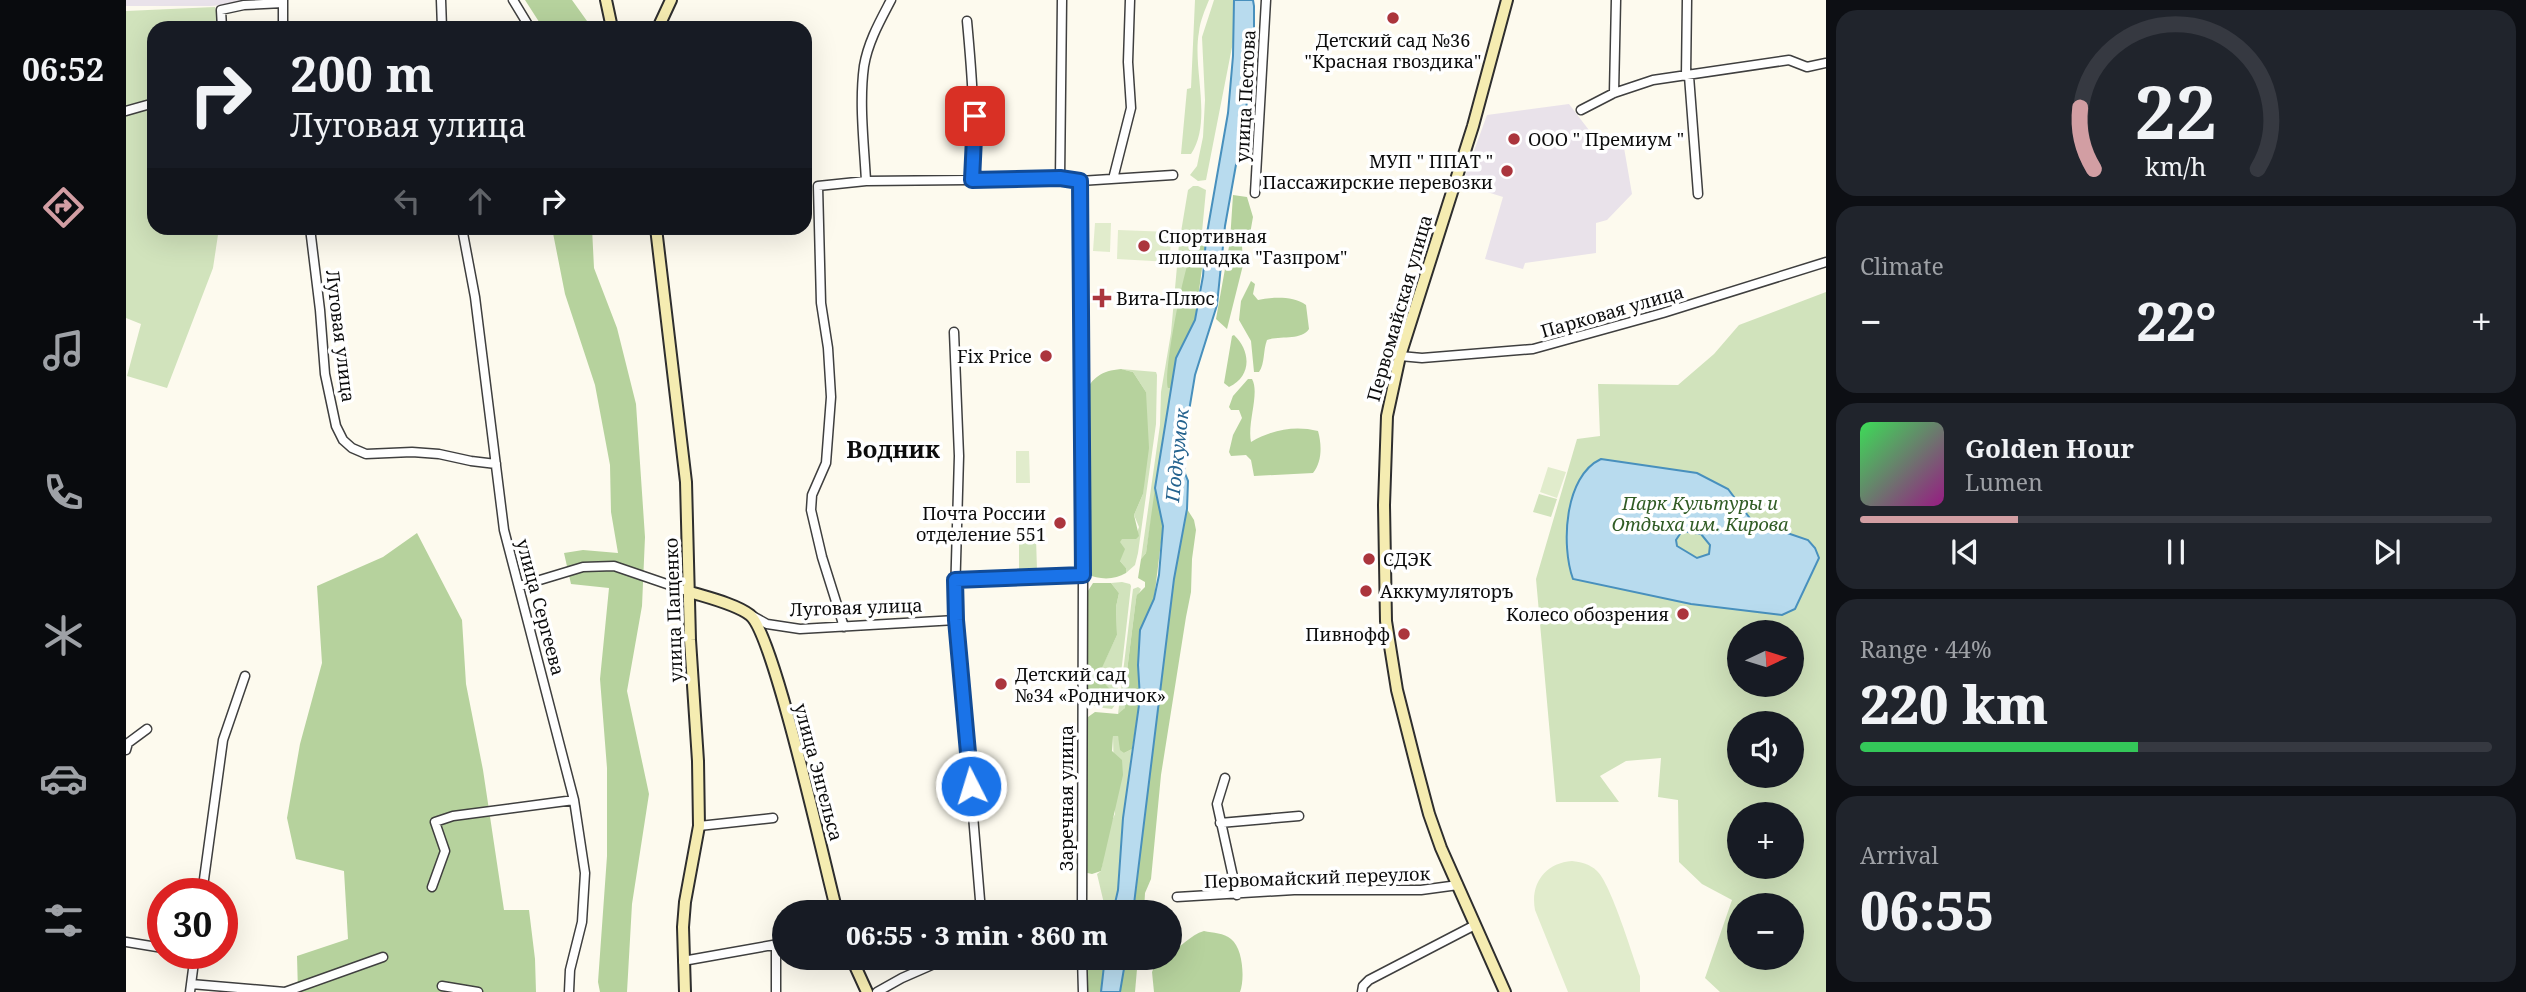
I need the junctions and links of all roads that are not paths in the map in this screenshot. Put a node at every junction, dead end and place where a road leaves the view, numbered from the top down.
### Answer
1 (441, 0) edge
2 (513, 0) edge
3 (607, 0) edge
4 (671, 0) edge
5 (891, 0) edge
6 (1062, 0) edge
7 (1130, 0) edge
8 (1266, 0) edge
9 (1507, 0) edge
10 (1616, 0) edge
11 (1687, 0) edge
12 (283, 1) edge
13 (222, 21) edge
14 (283, 21) edge
15 (442, 21) edge
16 (526, 21) edge
17 (611, 21) edge
18 (661, 21) edge
19 (967, 21) dead end
20 (1826, 63) edge
21 (1687, 76) junction
22 (1614, 93) junction
23 (147, 105) edge
24 (1581, 110) dead end
25 (126, 111) edge
26 (1173, 175) dead end
27 (1060, 178) junction
28 (1113, 179) junction
29 (866, 180) junction
30 (972, 180) junction
31 (1080, 181) junction
32 (1255, 193) dead end
33 (1698, 194) dead end
34 (311, 235) edge
35 (463, 235) edge
36 (657, 235) edge
37 (1826, 262) edge
38 (954, 332) dead end
39 (1400, 356) junction
40 (496, 464) junction
41 (1083, 575) junction
42 (955, 580) junction
43 (520, 586) junction
44 (690, 592) junction
45 (751, 615) junction
46 (956, 620) junction
47 (772, 625) junction
48 (844, 627) junction
49 (765, 642) junction
50 (245, 676) dead end
51 (147, 729) dead end
52 (126, 750) edge
53 (1225, 778) dead end
54 (573, 800) junction
55 (1299, 816) dead end
56 (773, 818) dead end
57 (1220, 823) junction
58 (699, 826) junction
59 (204, 878) edge
60 (1458, 886) junction
61 (432, 887) dead end
62 (1237, 895) junction
63 (1177, 897) dead end
64 (834, 900) edge
65 (980, 900) edge
66 (1082, 900) edge
67 (1475, 925) junction
68 (126, 942) edge
69 (147, 945) edge
70 (772, 945) edge
71 (383, 957) dead end
72 (683, 961) junction
73 (193, 969) edge
74 (778, 970) edge
75 (857, 970) edge
76 (920, 970) edge
77 (1082, 970) edge
78 (442, 986) dead end
79 (191, 988) edge
80 (478, 992) edge
81 (569, 992) edge
82 (685, 992) edge
83 (776, 992) edge
84 (866, 992) edge
85 (877, 992) edge
86 (1083, 992) edge
87 (1363, 992) edge
88 (1505, 992) edge

1 - 15 street
2 - 16 street
3 - 17 street
4 - 18 street
5 - 29 street
6 - 27 street
7 - 28 street
8 - 32 street, улица Пестова
9 - 39 street, Первомайская улица
10 - 22 street
11 - 21 street
12 - 13 street
12 - 14 street
19 - 30 street
20 - 21 street
21 - 22 street
21 - 33 street
22 - 24 street
23 - 25 street
26 - 28 street
27 - 30 street
27 - 31 street
28 - 31 street
29 - 30 street
29 - 48 street
31 - 41 street, Заречная улица
34 - 40 street, Луговая улица
35 - 40 street, улица Сергеева
36 - 44 street, улица Пащенко
37 - 39 street, Парковая улица
38 - 42 street
39 - 60 street, Первомайская улица
40 - 43 street, улица Сергеева
41 - 42 street
41 - 66 street, Заречная улица
42 - 46 street
43 - 44 street, Луговая улица
43 - 54 street, улица Сергеева
44 - 45 street, Луговая улица
44 - 58 street, улица Пащенко
45 - 47 street, Луговая улица
45 - 49 street, улица Энгельса
46 - 48 street, Луговая улица
46 - 65 street
47 - 48 street, Луговая улица
47 - 49 street
49 - 64 street, улица Энгельса
50 - 59 street
51 - 52 street
53 - 57 street
54 - 61 street
54 - 81 street, улица Сергеева
55 - 57 street
56 - 58 street
57 - 62 street
58 - 72 street, улица Пащенко
60 - 62 street, Первомайский переулок
60 - 67 street, Первомайская улица
62 - 63 street, Первомайский переулок
67 - 87 street
67 - 88 street, Первомайская улица
68 - 69 street
70 - 72 street
71 - 79 street
72 - 82 street, улица Пащенко
73 - 79 street
74 - 83 street
75 - 84 street
76 - 85 street
77 - 86 street
78 - 80 street

